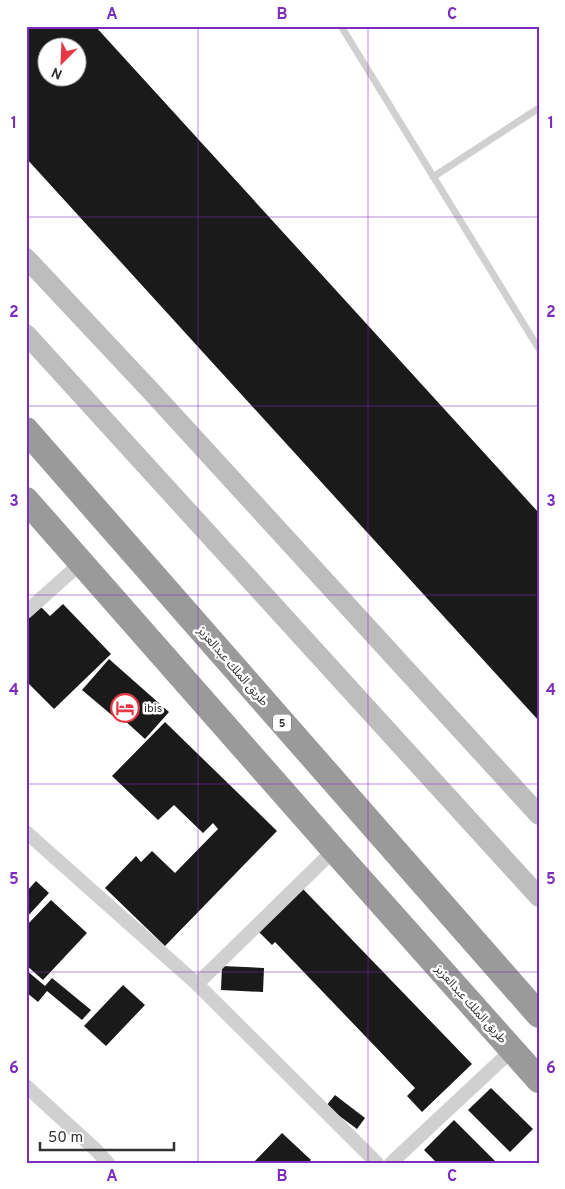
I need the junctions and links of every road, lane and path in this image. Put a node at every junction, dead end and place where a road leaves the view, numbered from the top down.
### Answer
1 (342, 26) edge
2 (539, 108) edge
3 (432, 178) junction
4 (26, 258) edge
5 (26, 334) edge
6 (539, 349) edge
7 (26, 430) edge
8 (26, 500) edge
9 (80, 563) junction
10 (26, 612) edge
11 (539, 816) edge
12 (26, 832) edge
13 (334, 850) junction
14 (539, 897) edge
15 (197, 984) junction
16 (539, 1015) edge
17 (512, 1050) junction
18 (539, 1080) edge
19 (26, 1086) edge
20 (108, 1163) edge
21 (377, 1163) edge
22 (391, 1163) edge

1 - 3 lane
2 - 3 lane
3 - 6 lane
4 - 11 main road
5 - 14 main road
7 - 16 highway, طريق الملك عبدالعزيز / 5
8 - 9 highway, طريق الملك عبدالعزيز
9 - 10 street
9 - 13 highway, طريق الملك عبدالعزيز
12 - 15 street
13 - 15 street
13 - 17 highway, طريق الملك عبدالعزيز
15 - 21 street
17 - 18 highway, طريق الملك عبدالعزيز
17 - 22 street
19 - 20 street

